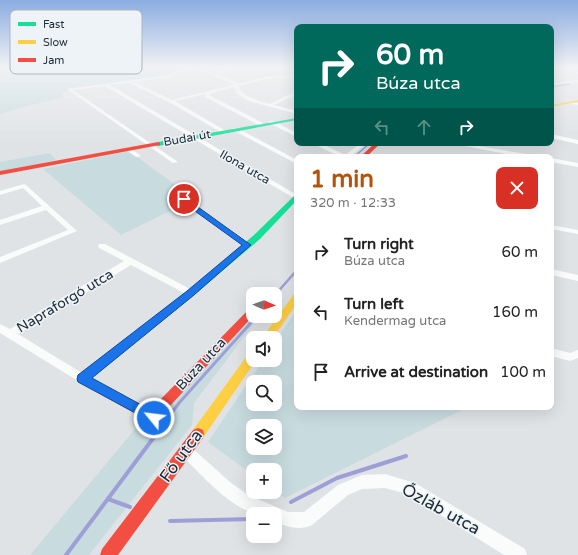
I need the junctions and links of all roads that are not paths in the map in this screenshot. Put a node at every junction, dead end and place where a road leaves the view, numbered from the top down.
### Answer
1 (75, 93) edge
2 (120, 93) edge
3 (154, 93) edge
4 (205, 93) edge
5 (210, 93) edge
6 (239, 93) edge
7 (294, 95) edge
8 (290, 96) junction
9 (271, 99) dead end
10 (171, 101) junction
11 (576, 103) edge
12 (269, 106) junction
13 (554, 106) edge
14 (294, 111) edge
15 (294, 119) edge
16 (271, 122) junction
17 (261, 124) junction
18 (235, 129) junction
19 (224, 132) junction
20 (294, 134) edge
21 (193, 137) junction
22 (554, 137) edge
23 (578, 142) edge
24 (150, 145) junction
25 (321, 146) edge
26 (361, 146) edge
27 (375, 146) edge
28 (469, 146) edge
29 (128, 149) junction
30 (339, 154) edge
31 (349, 154) edge
32 (366, 154) edge
33 (515, 154) edge
34 (138, 156) dead end
35 (294, 160) edge
36 (554, 161) edge
37 (175, 162) dead end
38 (578, 165) edge
39 (0, 173) edge
40 (0, 193) edge
41 (294, 195) edge
42 (184, 199) dead end
43 (294, 200) edge
44 (47, 207) junction
45 (0, 223) edge
46 (554, 228) edge
47 (578, 232) edge
48 (247, 245) junction
49 (102, 246) dead end
50 (0, 260) edge
51 (129, 262) junction
52 (554, 273) edge
53 (578, 278) edge
54 (191, 293) junction
55 (294, 300) edge
56 (246, 317) edge
57 (5, 331) edge
58 (272, 331) edge
59 (554, 353) edge
60 (578, 354) edge
61 (246, 366) edge
62 (83, 379) junction
63 (186, 450) junction
64 (259, 507) edge
65 (282, 517) edge
66 (108, 555) edge
67 (519, 555) edge

1 - 24 street
2 - 21 street, Ilona utca
3 - 10 street
4 - 10 street
5 - 17 street
6 - 12 street
7 - 8 street
8 - 9 street
8 - 12 street
10 - 19 street
11 - 13 street
12 - 14 street
15 - 16 street, Budai út
16 - 17 street, Budai út
16 - 20 street
17 - 18 street, Budai út
18 - 19 street, Budai út
18 - 35 street
19 - 21 street, Budai út
21 - 24 street, Budai út
21 - 41 street, Ilona utca
22 - 23 street
24 - 29 street, Budai út
24 - 37 street
25 - 30 street
26 - 31 street
27 - 32 street
28 - 33 street
29 - 34 street
29 - 39 street, Budai út
36 - 38 street
40 - 44 street
42 - 48 street
43 - 48 street
44 - 45 street
44 - 50 street
46 - 47 street
48 - 54 street
49 - 51 street
51 - 54 street
51 - 57 street, Napraforgó utca
52 - 53 street
54 - 62 street
55 - 58 street
56 - 62 street, Búza utca
57 - 62 street
59 - 60 street
61 - 63 street, Fő utca
63 - 64 street, Őzláb utca
63 - 66 street, Fő utca
65 - 67 street, Őzláb utca

